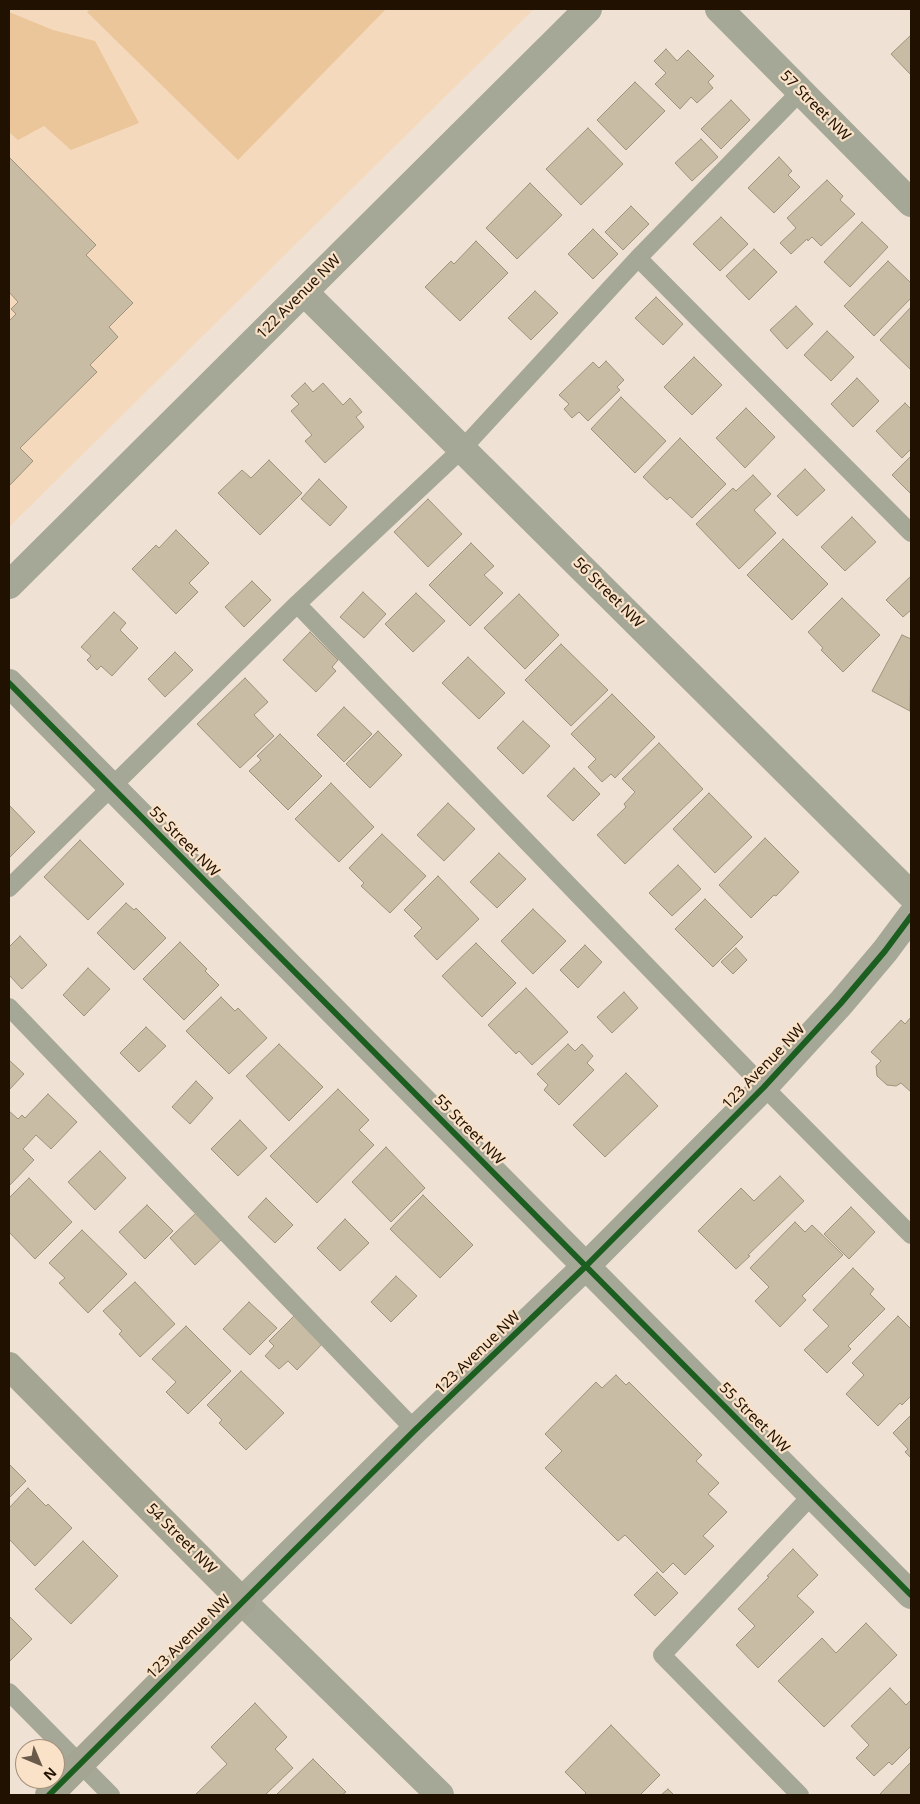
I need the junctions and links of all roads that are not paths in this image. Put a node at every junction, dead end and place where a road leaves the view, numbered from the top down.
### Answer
1 (588, 9) edge
2 (718, 9) edge
3 (801, 91) junction
4 (911, 203) edge
5 (638, 258) junction
6 (304, 292) junction
7 (463, 448) junction
8 (911, 533) edge
9 (9, 585) edge
10 (298, 604) junction
11 (9, 683) edge
12 (112, 787) junction
13 (9, 888) edge
14 (911, 895) edge
15 (911, 916) edge
16 (9, 1007) edge
17 (764, 1087) junction
18 (911, 1235) edge
19 (586, 1266) junction
20 (9, 1366) edge
21 (415, 1430) junction
22 (812, 1495) junction
23 (911, 1595) edge
24 (242, 1601) junction
25 (9, 1692) edge
26 (80, 1764) junction
27 (49, 1795) edge
28 (111, 1795) edge
29 (440, 1795) edge
30 (800, 1795) edge

1 - 6 street, 122 Avenue NW
2 - 3 street, 57 Street NW
3 - 4 street, 57 Street NW
3 - 5 lane
5 - 7 lane
5 - 8 lane
6 - 7 street, 56 Street NW
6 - 9 street, 122 Avenue NW
7 - 10 lane
7 - 14 street, 56 Street NW
10 - 12 lane
10 - 17 lane
11 - 12 street, 55 Street NW
12 - 13 lane
12 - 19 street, 55 Street NW
15 - 17 street, 123 Avenue NW
16 - 21 lane
17 - 18 lane
17 - 19 street, 123 Avenue NW
19 - 21 street, 123 Avenue NW
19 - 22 street, 55 Street NW
20 - 24 street, 54 Street NW
21 - 24 street, 123 Avenue NW
22 - 23 street, 55 Street NW
22 - 30 lane
24 - 26 street, 123 Avenue NW
24 - 29 street, 54 Street NW
25 - 26 lane
26 - 27 street, 123 Avenue NW
26 - 28 lane

